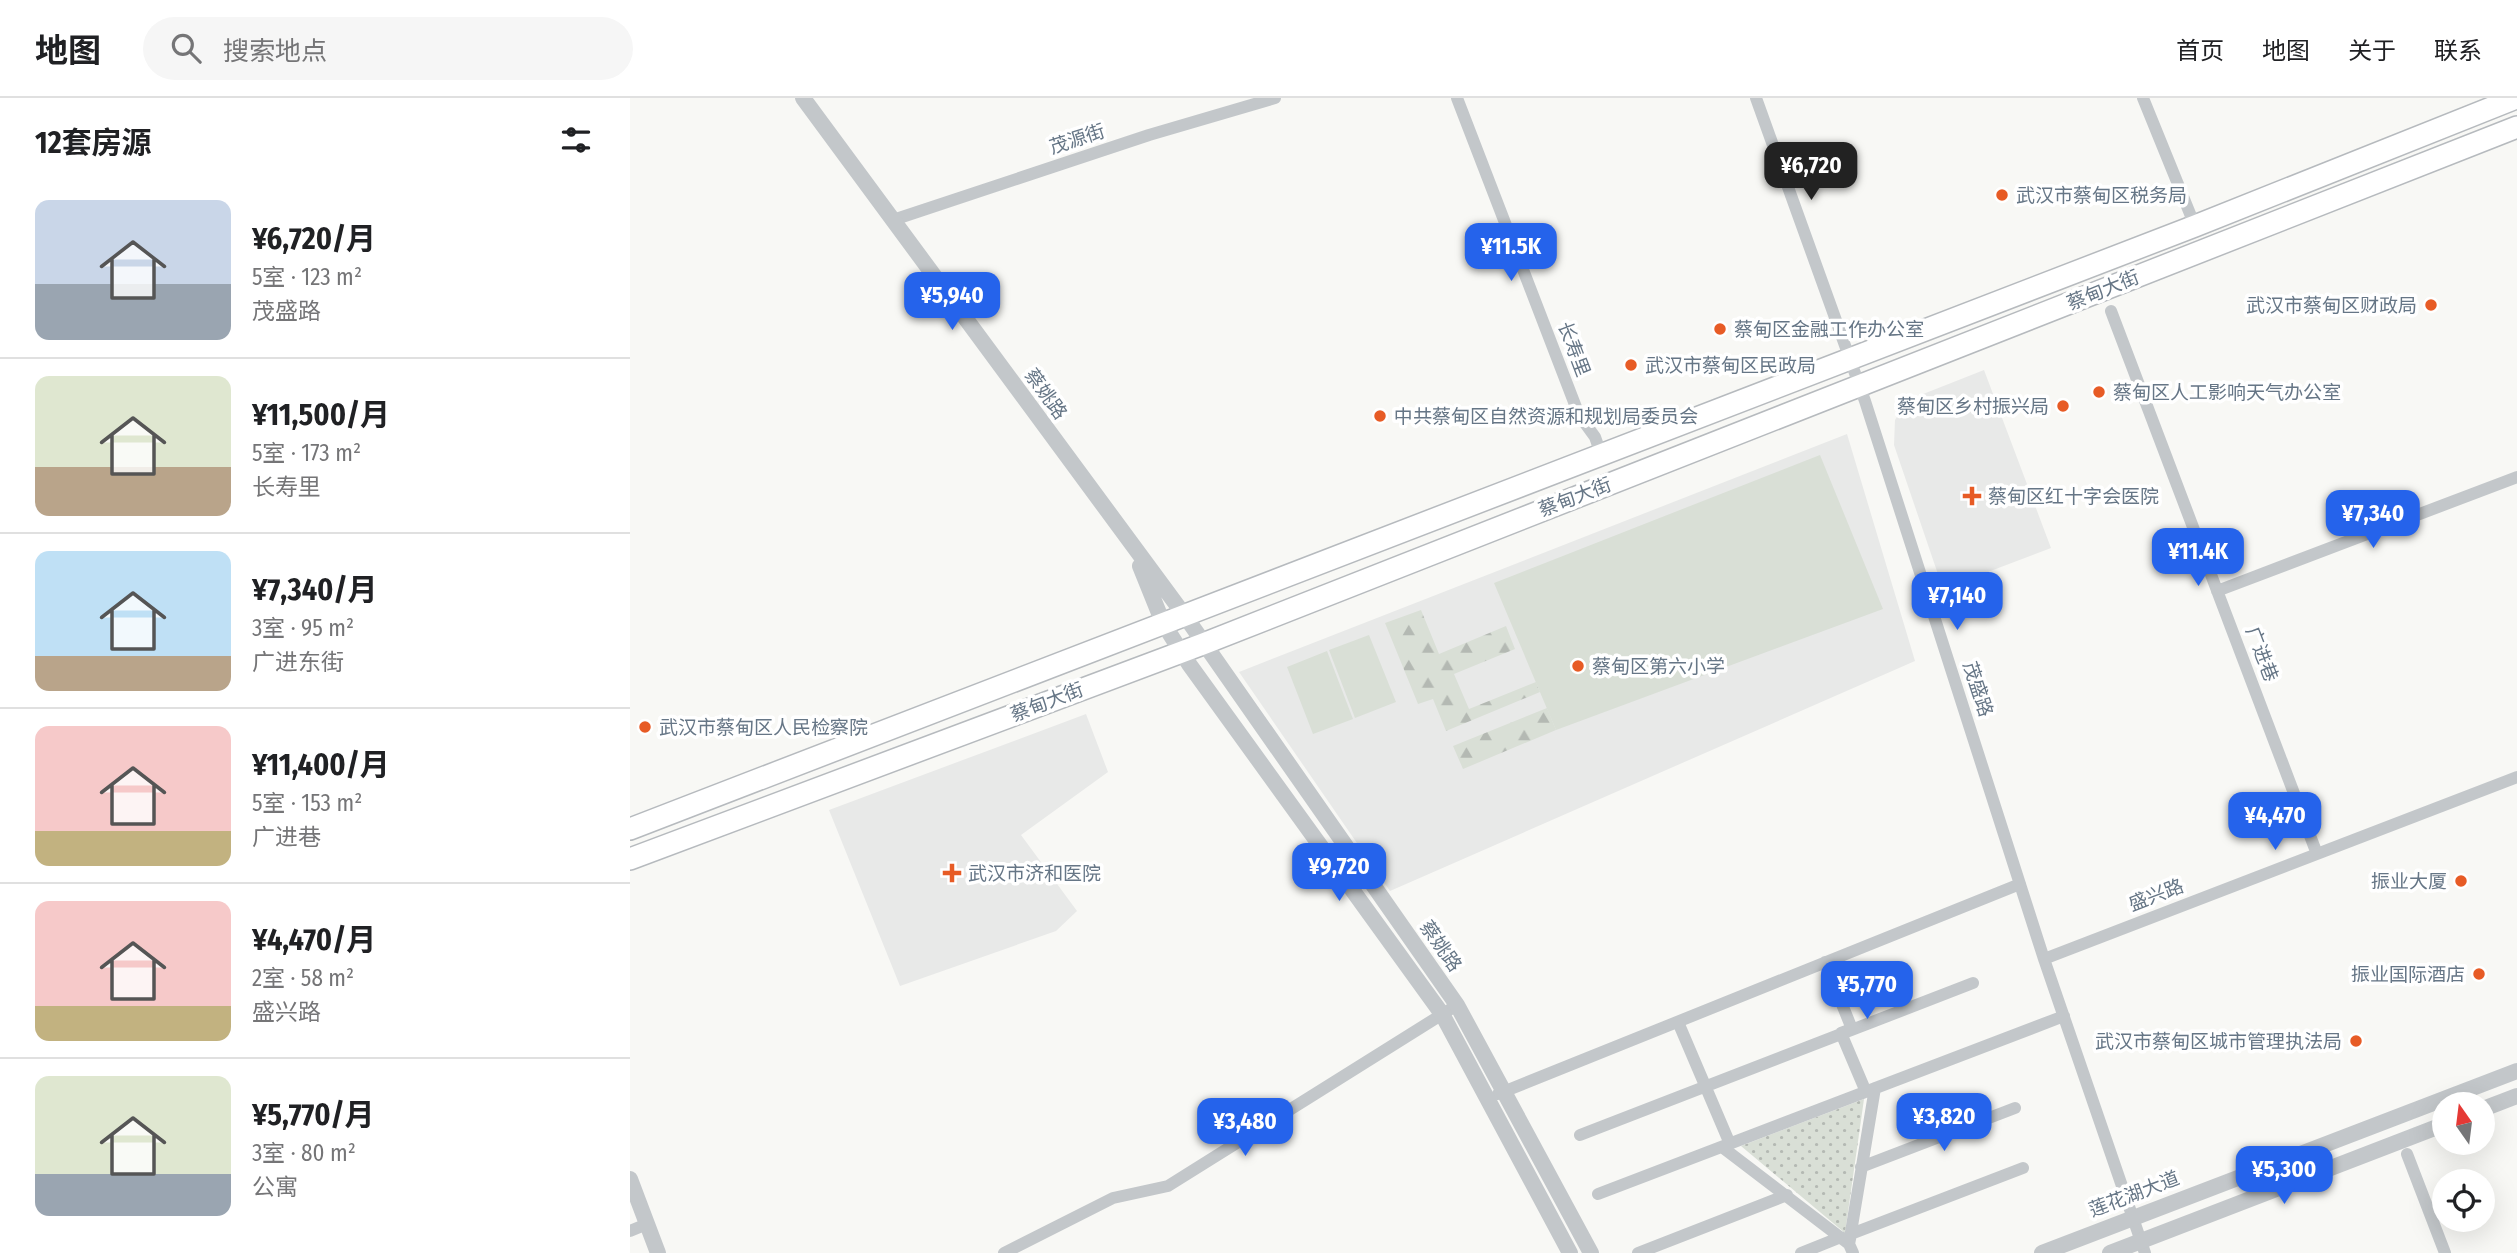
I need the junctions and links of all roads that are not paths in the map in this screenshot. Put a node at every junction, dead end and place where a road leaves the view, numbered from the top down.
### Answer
1 (803, 98) edge
2 (1275, 98) edge
3 (1457, 98) edge
4 (1756, 98) edge
5 (2143, 98) edge
6 (2516, 98) edge
7 (2517, 127) edge
8 (893, 220) junction
9 (2195, 226) junction
10 (2111, 311) dead end
11 (1850, 359) junction
12 (1860, 386) junction
13 (1601, 454) junction
14 (2517, 477) edge
15 (1131, 545) junction
16 (2217, 591) junction
17 (1185, 616) junction
18 (1163, 622) junction
19 (1203, 644) junction
20 (1181, 651) junction
21 (2517, 777) edge
22 (630, 829) edge
23 (2317, 854) junction
24 (630, 859) edge
25 (2020, 884) junction
26 (2044, 959) junction
27 (1825, 962) junction
28 (1973, 982) dead end
29 (1457, 1005) junction
30 (1442, 1014) junction
31 (2064, 1016) junction
32 (1678, 1021) junction
33 (1847, 1031) junction
34 (2517, 1072) edge
35 (1705, 1086) junction
36 (1871, 1090) junction
37 (1504, 1092) junction
38 (2517, 1096) edge
39 (1488, 1099) junction
40 (2496, 1104) edge
41 (2015, 1108) dead end
42 (2432, 1129) edge
43 (1580, 1135) dead end
44 (1726, 1145) junction
45 (2407, 1154) dead end
46 (1861, 1167) junction
47 (2022, 1168) dead end
48 (630, 1180) edge
49 (1598, 1194) dead end
50 (1787, 1195) junction
51 (2132, 1217) junction
52 (647, 1224) junction
53 (630, 1231) edge
54 (1849, 1242) edge
55 (2143, 1247) edge
56 (658, 1253) edge
57 (1004, 1253) edge
58 (1570, 1253) edge
59 (1591, 1253) edge
60 (1638, 1253) edge
61 (1801, 1253) edge
62 (2042, 1253) edge
63 (2110, 1253) edge
64 (2445, 1253) edge

1 - 8 street, 蔡姚路
2 - 8 street, 茂源街
3 - 13 street, 长寿里
4 - 11 street, 茂盛路
5 - 9 street
6 - 9 main road, 蔡甸大街
7 - 12 main road, 蔡甸大街
8 - 15 street, 蔡姚路
9 - 11 main road, 蔡甸大街
10 - 16 street, 广进巷
11 - 12 street, 茂盛路
11 - 13 main road, 蔡甸大街
12 - 19 main road, 蔡甸大街
12 - 25 street, 茂盛路
13 - 17 main road, 蔡甸大街
14 - 16 street
15 - 17 street, 蔡姚路
15 - 18 street, 蔡姚路
16 - 23 street, 广进巷
17 - 18 main road, 蔡甸大街
17 - 19 street, 蔡姚路
18 - 20 street, 蔡姚路
18 - 22 main road, 蔡甸大街
19 - 20 main road, 蔡甸大街
19 - 29 street, 蔡姚路
20 - 24 main road, 蔡甸大街
20 - 30 street, 蔡姚路
21 - 23 street, 盛兴路
23 - 26 street, 盛兴路
25 - 26 street, 茂盛路
25 - 27 street
26 - 31 street, 茂盛路
27 - 32 street
27 - 33 street
28 - 33 street
29 - 30 street
29 - 37 street, 蔡姚路
30 - 39 street, 蔡姚路
30 - 57 street
31 - 36 street
31 - 51 street, 茂盛路
32 - 35 street
32 - 37 street
33 - 35 street
33 - 36 street
34 - 51 street, 莲花湖大道
35 - 43 street
35 - 44 street
36 - 44 street
36 - 46 street
37 - 39 street
37 - 59 street, 蔡姚路
38 - 40 street
39 - 58 street, 蔡姚路
41 - 46 street
42 - 55 street
44 - 49 street
44 - 50 street
45 - 64 street
46 - 54 street
47 - 54 street
48 - 52 street
50 - 54 street
50 - 60 street
51 - 55 street, 茂盛路
51 - 62 street, 莲花湖大道
52 - 53 street
52 - 56 street
54 - 61 street
55 - 63 street

